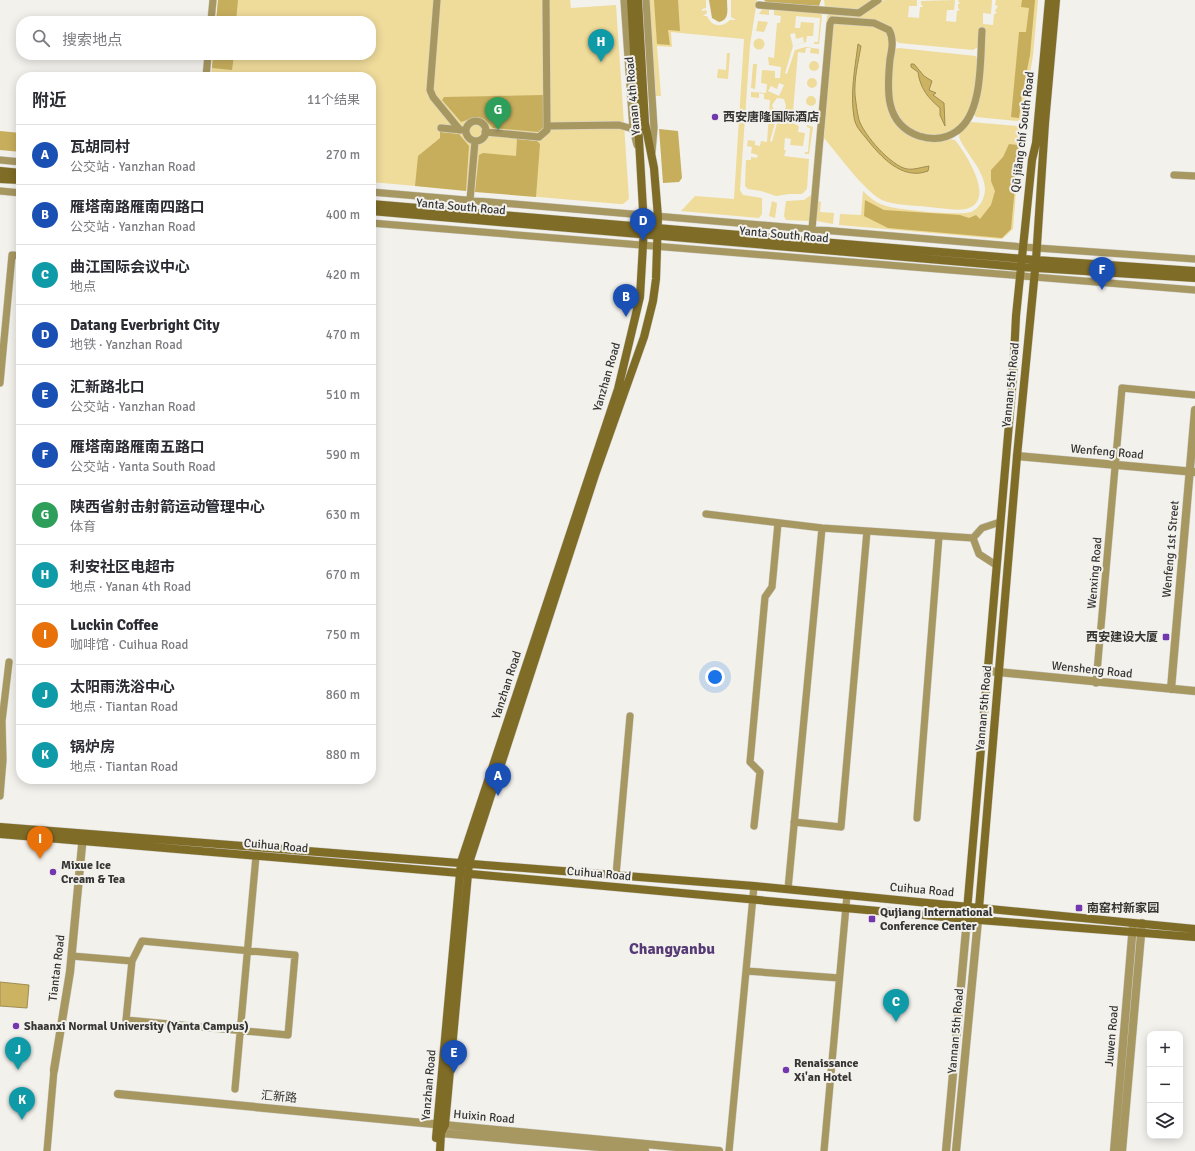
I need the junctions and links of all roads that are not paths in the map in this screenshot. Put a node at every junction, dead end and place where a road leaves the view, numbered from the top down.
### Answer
1 (213, 0) edge
2 (438, 0) edge
3 (546, 0) edge
4 (624, 0) edge
5 (631, 0) edge
6 (638, 0) edge
7 (646, 0) edge
8 (878, 0) edge
9 (1049, 0) edge
10 (1056, 0) edge
11 (759, 5) dead end
12 (211, 16) edge
13 (982, 31) dead end
14 (208, 60) edge
15 (206, 72) edge
16 (548, 126) junction
17 (440, 128) dead end
18 (633, 129) junction
19 (463, 130) junction
20 (486, 132) junction
21 (475, 141) junction
22 (652, 152) junction
23 (639, 153) junction
24 (0, 160) edge
25 (16, 162) edge
26 (0, 171) edge
27 (16, 173) edge
28 (1174, 174) dead end
29 (1195, 176) edge
30 (0, 179) edge
31 (16, 180) edge
32 (0, 191) edge
33 (376, 192) edge
34 (16, 193) edge
35 (470, 201) junction
36 (376, 204) edge
37 (376, 212) edge
38 (469, 212) junction
39 (643, 216) junction
40 (658, 217) junction
41 (376, 223) edge
42 (812, 229) junction
43 (644, 230) junction
44 (838, 231) junction
45 (658, 233) junction
46 (643, 246) junction
47 (657, 247) junction
48 (1023, 247) junction
49 (836, 248) junction
50 (1037, 248) junction
51 (16, 255) edge
52 (1195, 259) edge
53 (836, 261) junction
54 (1021, 263) junction
55 (1035, 264) junction
56 (1195, 270) edge
57 (1020, 276) junction
58 (1034, 277) junction
59 (1195, 278) edge
60 (1195, 290) edge
61 (0, 383) edge
62 (1195, 395) edge
63 (1195, 410) edge
64 (1016, 456) junction
65 (1115, 465) junction
66 (1193, 472) edge
67 (706, 514) dead end
68 (1000, 522) junction
69 (778, 523) junction
70 (822, 528) junction
71 (867, 531) junction
72 (939, 536) junction
73 (973, 538) junction
74 (996, 565) junction
75 (9, 662) dead end
76 (988, 671) junction
77 (999, 672) junction
78 (1096, 683) junction
79 (1171, 689) junction
80 (1195, 691) edge
81 (630, 716) dead end
82 (0, 796) edge
83 (917, 818) dead end
84 (794, 822) junction
85 (754, 826) dead end
86 (0, 827) edge
87 (0, 834) edge
88 (83, 838) junction
89 (256, 856) junction
90 (465, 863) junction
91 (464, 874) junction
92 (616, 875) junction
93 (754, 886) junction
94 (788, 889) junction
95 (847, 895) junction
96 (753, 899) junction
97 (968, 907) junction
98 (980, 907) junction
99 (845, 908) junction
100 (966, 919) junction
101 (978, 920) junction
102 (1133, 922) junction
103 (1142, 923) junction
104 (1195, 929) edge
105 (1132, 932) junction
106 (1142, 933) junction
107 (1195, 937) edge
108 (247, 950) junction
109 (72, 956) junction
110 (132, 961) junction
111 (746, 971) junction
112 (839, 978) junction
113 (240, 1031) junction
114 (54, 1070) joint
115 (235, 1089) dead end
116 (118, 1094) dead end
117 (441, 1124) junction
118 (441, 1133) junction
119 (47, 1151) edge
120 (435, 1151) edge
121 (440, 1151) edge
122 (645, 1151) edge
123 (719, 1151) edge
124 (729, 1151) edge
125 (824, 1151) edge
126 (946, 1151) edge
127 (956, 1151) edge
128 (1114, 1151) edge
129 (1122, 1151) edge

1 - 12 street
2 - 19 street
3 - 16 street
4 - 18 street
5 - 23 main road, Yanan 4th Road
6 - 22 main road, Yanan 4th Road
7 - 22 street
8 - 11 street
9 - 48 main road, Qū jiāng chí South Road
10 - 50 main road, Yannan 5th Road
13 - 42 street
14 - 15 street
16 - 18 street
16 - 20 street
17 - 19 street
18 - 23 street
19 - 20 street
19 - 21 street
20 - 21 street
21 - 35 street
22 - 40 main road, Yanan 4th Road
23 - 39 main road, Yanan 4th Road
24 - 25 street
26 - 27 main road
28 - 29 street
30 - 31 main road
32 - 34 street
33 - 35 street
35 - 38 street
35 - 39 street
36 - 38 main road, Yanta South Road
37 - 43 main road, Yanta South Road
38 - 43 main road, Yanta South Road
39 - 40 street
39 - 43 main road, Yanan 4th Road
40 - 42 street
40 - 45 main road, Yanan 4th Road
41 - 46 street
42 - 44 street
43 - 45 main road, Yanta South Road
43 - 46 main road, Yanzhan Road
44 - 48 street
44 - 49 street
45 - 47 main road, Yanzhan Road
45 - 49 main road, Yanta South Road
46 - 47 street
46 - 90 main road, Yanzhan Road
47 - 53 street
47 - 90 main road, Yanzhan Road
48 - 50 street
48 - 54 main road, Qū jiāng chí South Road
49 - 53 street
49 - 54 main road, Yanta South Road
50 - 52 street
50 - 55 main road, Yannan 5th Road
51 - 61 street
53 - 57 street
54 - 55 main road, Yanta South Road
54 - 57 main road, Yannan 5th Road
55 - 56 main road, Yanta South Road
55 - 58 main road, Yannan 5th Road
55 - 59 main road, Yanta South Road
57 - 58 street
57 - 68 main road, Yannan 5th Road
58 - 60 street
58 - 64 main road, Yannan 5th Road
62 - 65 street, Wenxing Road
63 - 66 street, Wenfeng 1st Street
64 - 65 street, Wenfeng Road
64 - 77 main road, Yannan 5th Road
65 - 66 street, Wenfeng Road
65 - 78 street, Wenxing Road
66 - 79 street, Wenfeng 1st Street
67 - 69 street
68 - 73 street
68 - 74 main road, Yannan 5th Road
69 - 70 street
69 - 85 street
70 - 71 street
70 - 84 street
71 - 72 street
71 - 84 street
72 - 73 street
72 - 83 street
73 - 74 street
74 - 76 main road, Yannan 5th Road
75 - 82 street
76 - 77 street, Wensheng Road
76 - 97 main road, Yannan 5th Road
77 - 78 street, Wensheng Road
77 - 98 main road, Yannan 5th Road
78 - 79 street, Wensheng Road
79 - 80 street, Wensheng Road
81 - 92 street
84 - 94 street
86 - 88 main road, Cuihua Road
87 - 88 main road, Cuihua Road
88 - 89 main road, Cuihua Road
88 - 90 main road, Cuihua Road
88 - 109 street, Tiantan Road
89 - 91 main road, Cuihua Road
89 - 108 street
90 - 91 main road, Yanzhan Road
90 - 92 main road, Cuihua Road
91 - 96 main road, Cuihua Road
91 - 117 main road, Yanzhan Road
92 - 93 main road, Cuihua Road
93 - 94 main road, Cuihua Road
93 - 96 street
94 - 95 main road, Cuihua Road
95 - 97 main road, Cuihua Road
95 - 99 street
96 - 99 main road, Cuihua Road
96 - 111 street
97 - 98 main road, Cuihua Road
97 - 100 main road, Yannan 5th Road
98 - 101 main road, Yannan 5th Road
98 - 102 main road, Cuihua Road
99 - 100 main road, Cuihua Road
99 - 112 street
100 - 101 main road, Cuihua Road
100 - 126 street, Yannan 5th Road
101 - 105 main road, Cuihua Road
101 - 127 street, Yannan 5th Road
102 - 103 main road, Cuihua Road
102 - 105 street, Juwen Road
103 - 104 main road, Cuihua Road
103 - 106 street, Juwen Road
105 - 106 main road, Cuihua Road
105 - 128 street, Juwen Road
106 - 107 main road, Cuihua Road
106 - 129 street, Juwen Road
108 - 110 street
108 - 113 street
108 - 113 street
109 - 110 street
109 - 114 street, Tiantan Road
110 - 113 street
111 - 112 street
111 - 124 street
112 - 125 street
113 - 115 street
114 - 119 street, Tiantan Road
116 - 117 street, 汇新路
117 - 118 main road, Yanzhan Road
117 - 120 main road, Yanzhan Road
117 - 123 street, Huixin Road
118 - 121 main road, Yanzhan Road
118 - 122 street, Huixin Road

